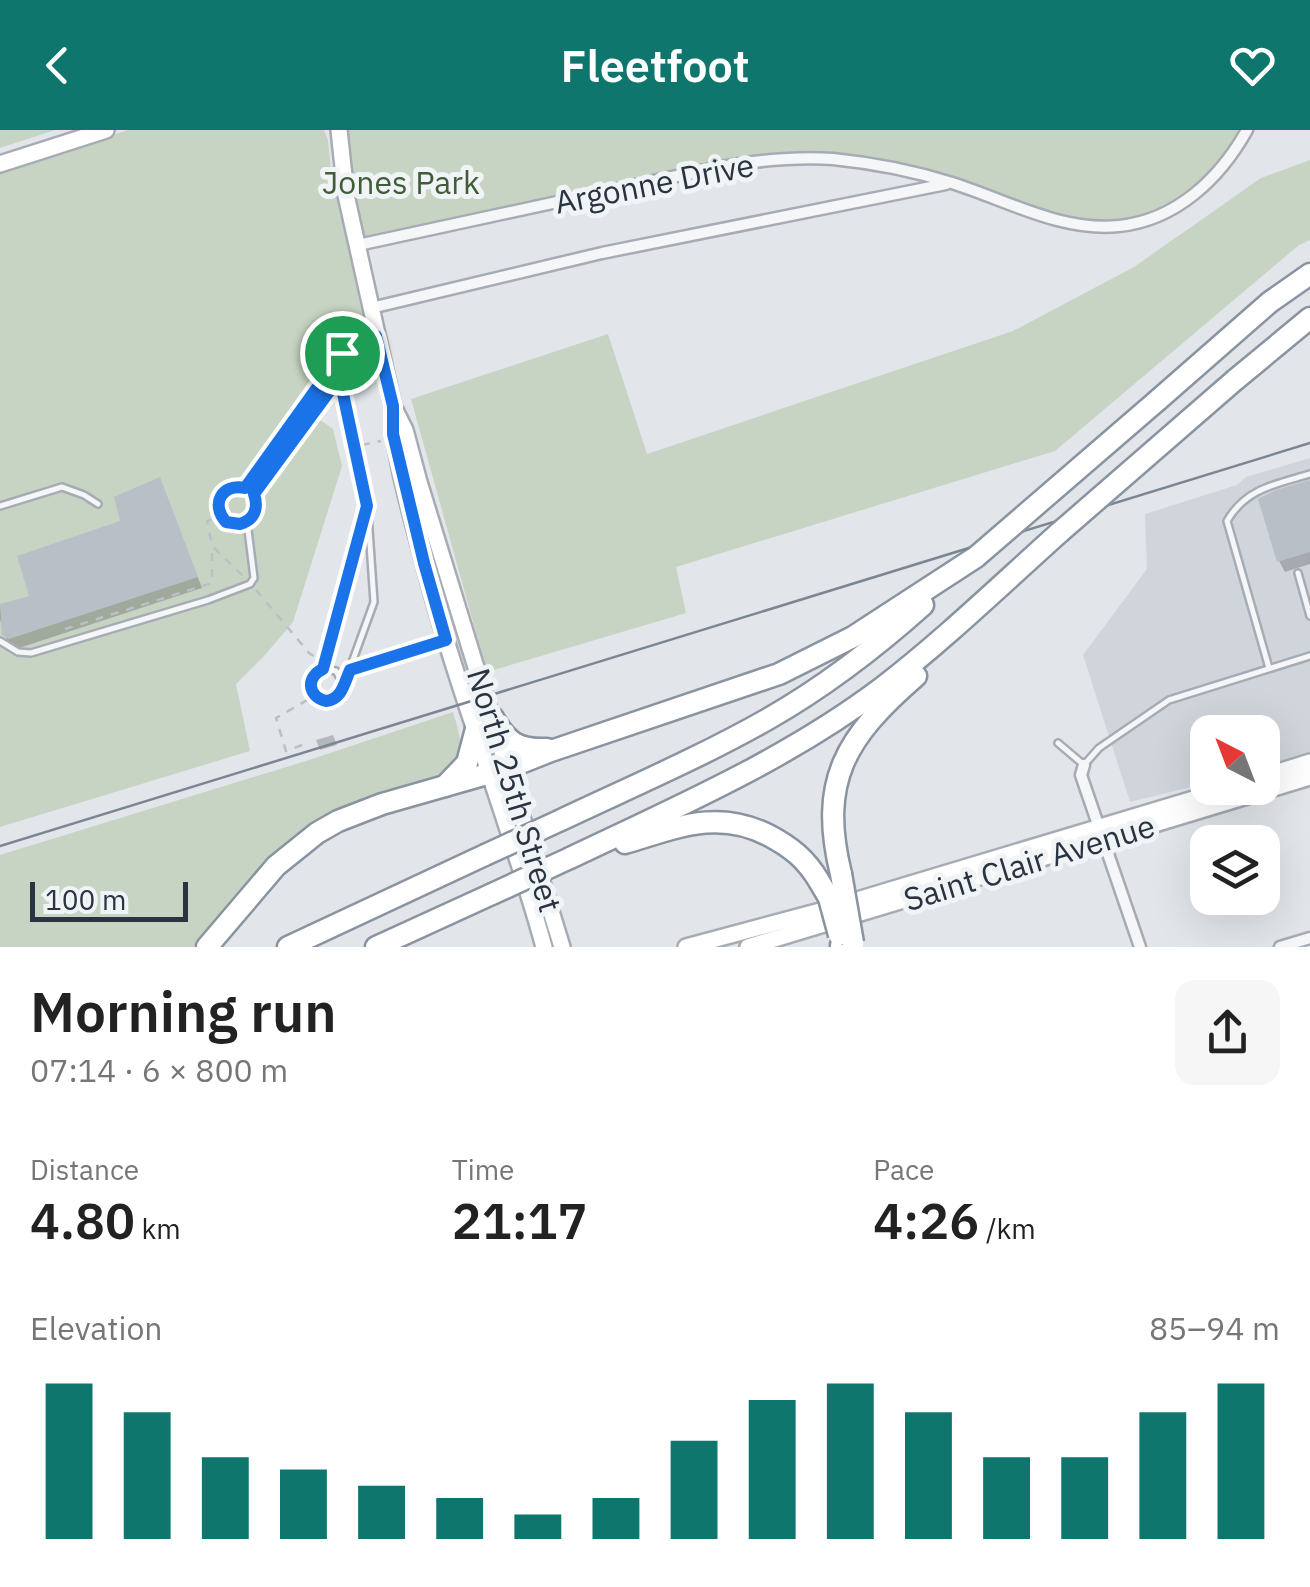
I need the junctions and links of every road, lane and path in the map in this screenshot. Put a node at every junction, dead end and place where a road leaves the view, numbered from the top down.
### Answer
1 (339, 130) edge
2 (1247, 130) edge
3 (102, 131) edge
4 (0, 164) edge
5 (951, 183) junction
6 (358, 245) junction
7 (1310, 274) edge
8 (371, 308) junction
9 (1310, 318) edge
10 (376, 336) junction
11 (381, 356) junction
12 (330, 370) junction
13 (337, 381) junction
14 (393, 406) junction
15 (388, 440) dead end
16 (362, 445) dead end
17 (1310, 474) edge
18 (250, 491) junction
19 (98, 504) dead end
20 (0, 506) edge
21 (367, 506) junction
22 (222, 517) junction
23 (247, 522) junction
24 (212, 546) junction
25 (976, 557) junction
26 (1298, 573) dead end
27 (248, 581) dead end
28 (256, 590) dead end
29 (984, 602) junction
30 (1310, 616) edge
31 (65, 629) dead end
32 (446, 640) junction
33 (0, 641) edge
34 (1310, 656) edge
35 (324, 665) junction
36 (1270, 668) junction
37 (350, 670) junction
38 (342, 690) junction
39 (315, 696) junction
40 (484, 724) junction
41 (1058, 743) dead end
42 (302, 746) dead end
43 (559, 748) junction
44 (1310, 762) edge
45 (1084, 765) junction
46 (499, 771) junction
47 (1280, 771) edge
48 (1310, 778) edge
49 (444, 787) junction
50 (1190, 802) edge
51 (1100, 834) junction
52 (570, 858) junction
53 (1310, 938) edge
54 (564, 943) edge
55 (542, 945) edge
56 (847, 946) edge
57 (207, 947) edge
58 (288, 947) edge
59 (376, 947) edge
60 (686, 947) edge
61 (748, 947) edge
62 (1140, 947) edge
63 (1280, 947) edge

1 - 6 main road, North 25th Street
2 - 5 street, Argonne Drive
3 - 4 main road
5 - 6 street, Argonne Drive
5 - 8 street, Argonne Drive
6 - 8 main road, North 25th Street
7 - 25 highway, bridge
8 - 10 main road, North 25th Street
9 - 29 highway, bridge
10 - 11 main road, North 25th Street
10 - 12 street
11 - 13 street
11 - 14 main road, North 25th Street
12 - 13 lane
12 - 18 street
13 - 18 street
13 - 21 lane
14 - 32 main road, North 25th Street
14 - 40 main road, North 25th Street
15 - 16 path
17 - 36 lane
18 - 22 street
18 - 23 street
19 - 20 lane
21 - 35 lane
21 - 37 lane
22 - 23 street
22 - 24 path
23 - 33 lane
24 - 27 path
24 - 31 path
25 - 43 highway
25 - 58 highway, bridge
26 - 30 lane
28 - 35 path
29 - 52 highway
29 - 56 highway, bridge
32 - 37 path
32 - 40 main road, North 25th Street
34 - 36 lane
35 - 38 lane
35 - 39 lane
36 - 45 lane
37 - 38 lane
38 - 39 lane
39 - 42 path
40 - 43 highway
40 - 46 main road, North 25th Street
40 - 49 highway
41 - 45 lane
43 - 46 highway
44 - 47 main road
45 - 51 street
46 - 49 highway
46 - 54 main road, North 25th Street
46 - 55 main road, North 25th Street
48 - 51 main road, Saint Clair Avenue
49 - 57 highway
50 - 51 main road, Saint Clair Avenue
51 - 60 main road, Saint Clair Avenue
51 - 61 main road, Saint Clair Avenue
51 - 62 street
52 - 56 highway, bridge
52 - 59 highway, bridge
53 - 63 street

